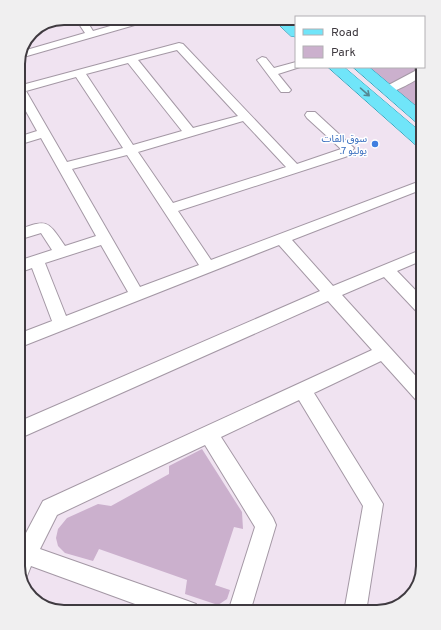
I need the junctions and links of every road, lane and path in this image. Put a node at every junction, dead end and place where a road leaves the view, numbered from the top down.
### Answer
1 (85, 25) edge
2 (125, 25) edge
3 (286, 25) edge
4 (295, 32) edge
5 (91, 35) junction
6 (26, 54) edge
7 (131, 59) junction
8 (262, 60) dead end
9 (295, 65) edge
10 (336, 68) edge
11 (361, 68) edge
12 (272, 72) junction
13 (80, 73) junction
14 (416, 75) edge
15 (25, 87) edge
16 (285, 90) dead end
17 (387, 90) junction
18 (25, 99) edge
19 (416, 114) edge
20 (311, 116) dead end
21 (246, 117) junction
22 (189, 132) junction
23 (44, 133) junction
24 (416, 136) edge
25 (25, 139) edge
26 (131, 150) junction
27 (64, 167) junction
28 (295, 169) junction
29 (416, 187) edge
30 (170, 209) junction
31 (25, 232) edge
32 (105, 238) junction
33 (282, 238) junction
34 (62, 252) junction
35 (416, 257) edge
36 (37, 261) junction
37 (25, 264) edge
38 (208, 267) junction
39 (387, 270) junction
40 (331, 293) junction
41 (137, 295) junction
42 (416, 301) edge
43 (61, 324) junction
44 (25, 338) edge
45 (384, 352) junction
46 (416, 388) edge
47 (302, 390) junction
48 (25, 428) edge
49 (210, 434) junction
50 (25, 555) edge
51 (25, 562) edge
52 (165, 605) edge
53 (241, 605) edge
54 (356, 605) edge

1 - 5 street
2 - 5 street
3 - 4 main road
5 - 6 street
7 - 13 street
7 - 21 street
7 - 22 street
8 - 12 street
9 - 12 street
10 -> 24 main road
11 - 17 main road
12 - 16 street
13 - 15 street
13 - 26 street
14 - 17 street
17 - 19 main road
18 - 23 street
20 - 28 street
21 - 22 street
21 - 28 street
22 - 26 street
23 - 25 street
23 - 27 street
26 - 27 street
26 - 30 street
27 - 32 street
28 - 30 street
29 - 33 street
30 - 38 street
31 - 34 street
32 - 34 street
32 - 41 street
33 - 38 street
33 - 40 street
34 - 36 street
35 - 39 street
36 - 37 street
36 - 43 street
38 - 41 street
39 - 40 street
39 - 42 street
40 - 45 street
40 - 48 street
41 - 43 street
43 - 44 street
45 - 46 street
45 - 47 street
47 - 49 street
47 - 54 street
49 - 50 street
49 - 53 street
51 - 52 street

